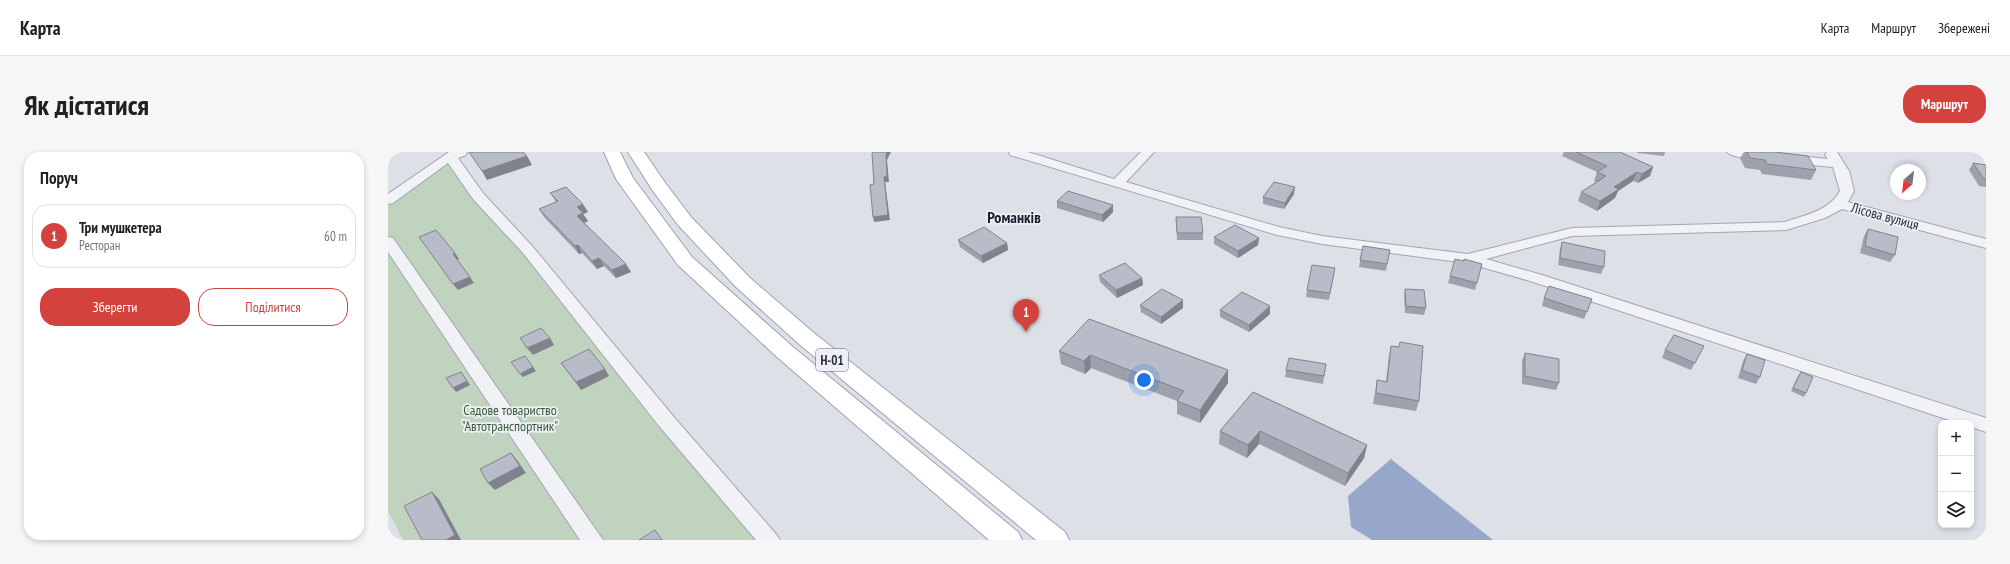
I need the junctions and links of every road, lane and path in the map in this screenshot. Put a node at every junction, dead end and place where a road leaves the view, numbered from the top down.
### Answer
1 (612, 152) edge
2 (636, 152) edge
3 (1015, 152) edge
4 (1148, 152) edge
5 (1733, 152) edge
6 (1830, 152) edge
7 (456, 154) edge
8 (1838, 164) junction
9 (1117, 184) junction
10 (388, 200) edge
11 (1840, 204) junction
12 (388, 241) edge
13 (1986, 244) edge
14 (1468, 259) junction
15 (1986, 425) edge
16 (592, 540) edge
17 (769, 540) edge
18 (1008, 540) edge
19 (1055, 540) edge

1 - 18 main road, Н-01
2 - 19 main road, Н-01
3 - 9 street
4 - 9 street
5 - 8 street
6 - 8 street, Лісова вулиця
7 - 10 street
7 - 17 street
8 - 11 street, Лісова вулиця
9 - 14 street
11 - 13 street, Лісова вулиця
11 - 14 street
12 - 16 street
14 - 15 street

